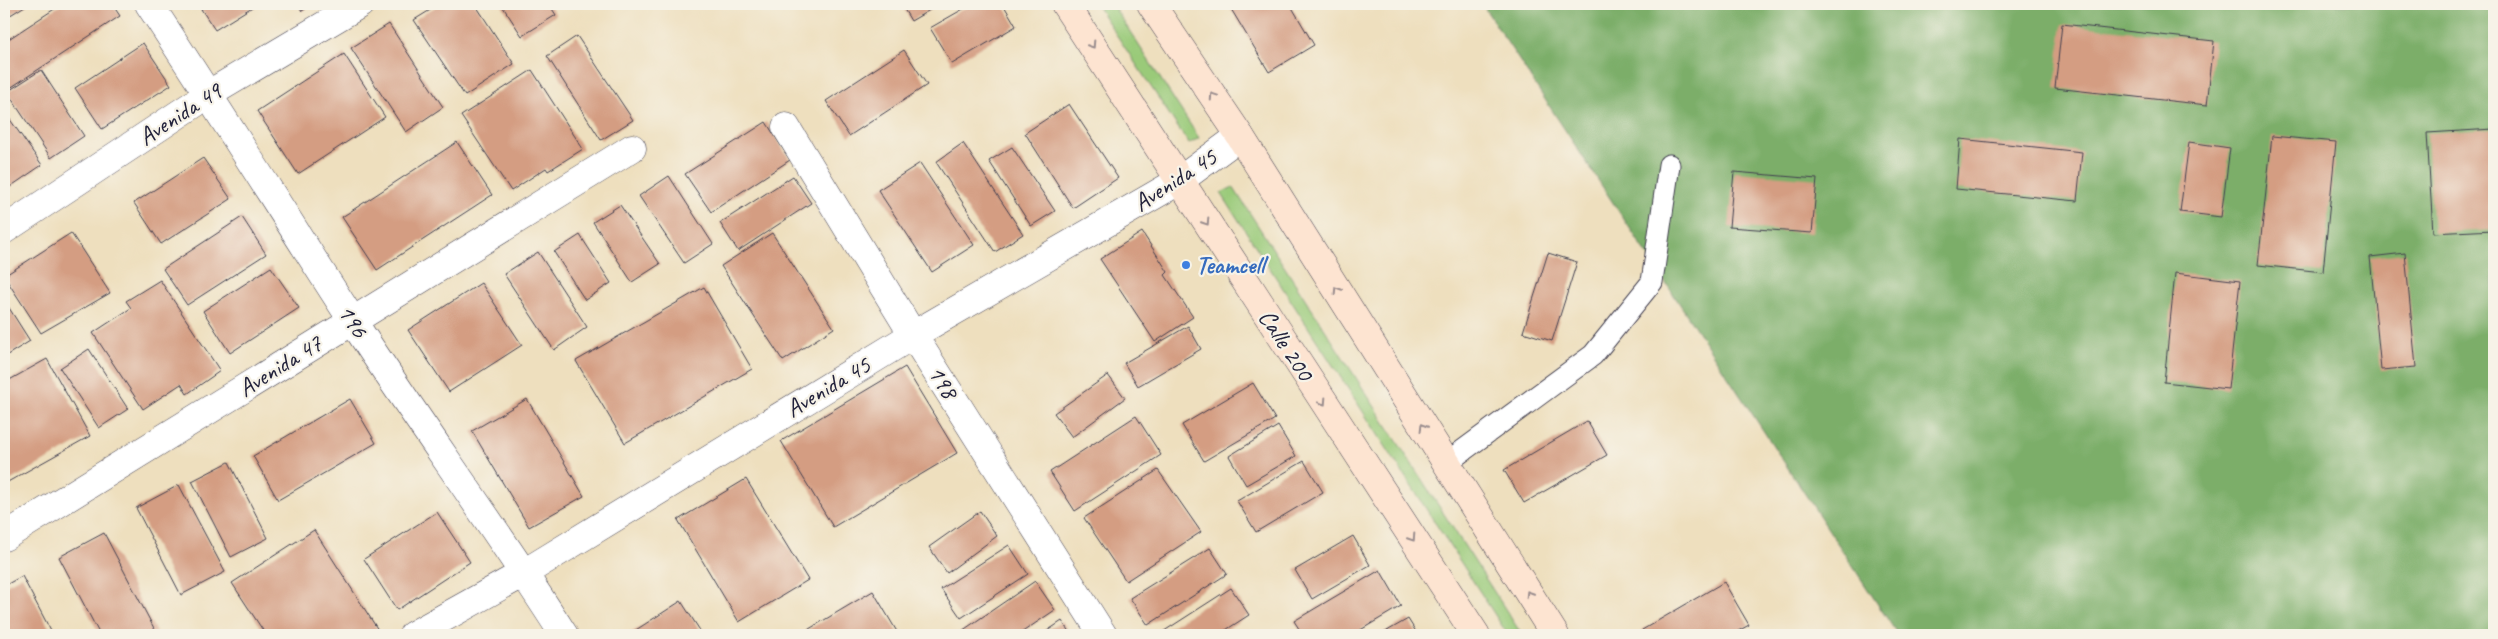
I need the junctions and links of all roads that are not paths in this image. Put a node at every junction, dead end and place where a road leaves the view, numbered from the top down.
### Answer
1 (148, 4) edge
2 (360, 4) edge
3 (1065, 4) edge
4 (1151, 4) edge
5 (209, 94) junction
6 (786, 128) dead end
7 (1240, 136) junction
8 (632, 148) dead end
9 (1669, 165) dead end
10 (1179, 181) junction
11 (4, 230) edge
12 (353, 321) junction
13 (913, 335) junction
14 (1446, 463) junction
15 (4, 537) edge
16 (524, 573) junction
17 (414, 635) edge
18 (564, 635) edge
19 (1103, 635) edge
20 (1476, 635) edge
21 (1555, 635) edge

1 - 5 street, 196
2 - 5 street, Avenida 49
3 -> 10 main road, Calle 200
7 -> 4 main road
5 - 11 street, Avenida 49
5 - 12 street, 196
6 - 13 street, 198
7 - 10 street, Avenida 45
14 -> 7 main road
8 - 12 street, Avenida 47
9 - 14 lane
10 - 13 street, Avenida 45
10 -> 20 main road, Calle 200
12 - 15 street, Avenida 47
12 - 16 street, 196
13 - 16 street, Avenida 45
13 - 19 street, 198
21 -> 14 main road
16 - 17 street, Avenida 45
16 - 18 street, 196

